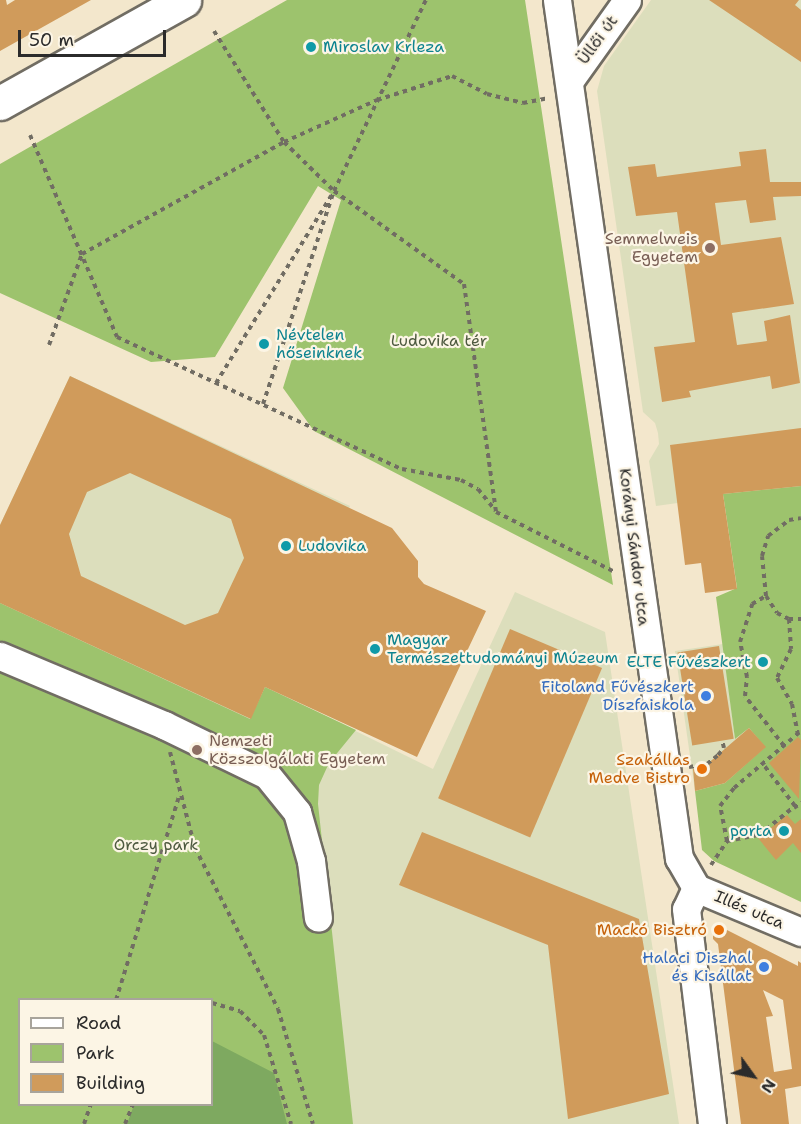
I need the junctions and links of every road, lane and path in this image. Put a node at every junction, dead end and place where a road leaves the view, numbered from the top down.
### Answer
1 (183, 0) edge
2 (426, 0) edge
3 (557, 0) edge
4 (627, 0) edge
5 (214, 31) dead end
6 (562, 88) junction
7 (377, 100) junction
8 (0, 103) edge
9 (30, 135) dead end
10 (284, 142) junction
11 (334, 190) junction
12 (82, 254) junction
13 (49, 345) dead end
14 (216, 383) junction
15 (263, 404) junction
16 (496, 512) junction
17 (801, 518) edge
18 (617, 581) dead end
19 (766, 596) junction
20 (801, 619) edge
21 (789, 620) junction
22 (0, 656) edge
23 (164, 725) junction
24 (800, 732) edge
25 (722, 740) dead end
26 (784, 746) junction
27 (763, 764) junction
28 (683, 768) dead end
29 (179, 797) junction
30 (801, 803) edge
31 (783, 815) junction
32 (727, 841) junction
33 (711, 865) dead end
34 (696, 888) junction
35 (318, 918) dead end
36 (801, 932) edge
37 (116, 998) edge
38 (213, 1003) edge
39 (90, 1106) edge
40 (132, 1106) edge
41 (84, 1124) edge
42 (125, 1124) edge
43 (291, 1124) edge
44 (313, 1124) edge
45 (712, 1124) edge

1 - 8 main road
2 - 7 path
3 - 6 street, Korányi Sándor utca
4 - 6 street, Üllői út
5 - 10 path
6 - 7 path
6 - 34 street, Korányi Sándor utca
7 - 10 path
7 - 11 path
9 - 12 path
10 - 11 path
10 - 12 path
11 - 14 path
11 - 15 path
11 - 16 path
12 - 13 path
12 - 14 path
14 - 15 path
15 - 16 path
16 - 18 path
17 - 19 path
19 - 21 path
19 - 26 path
20 - 21 path
21 - 24 path
22 - 23 street
23 - 29 path
23 - 35 street
24 - 26 path
25 - 28 path
26 - 27 path
27 - 31 path
27 - 32 path
29 - 37 path
29 - 44 path
30 - 31 path
31 - 32 path
32 - 33 path
34 - 36 street, Illés utca
34 - 45 street
38 - 43 path
39 - 41 path
40 - 42 path

